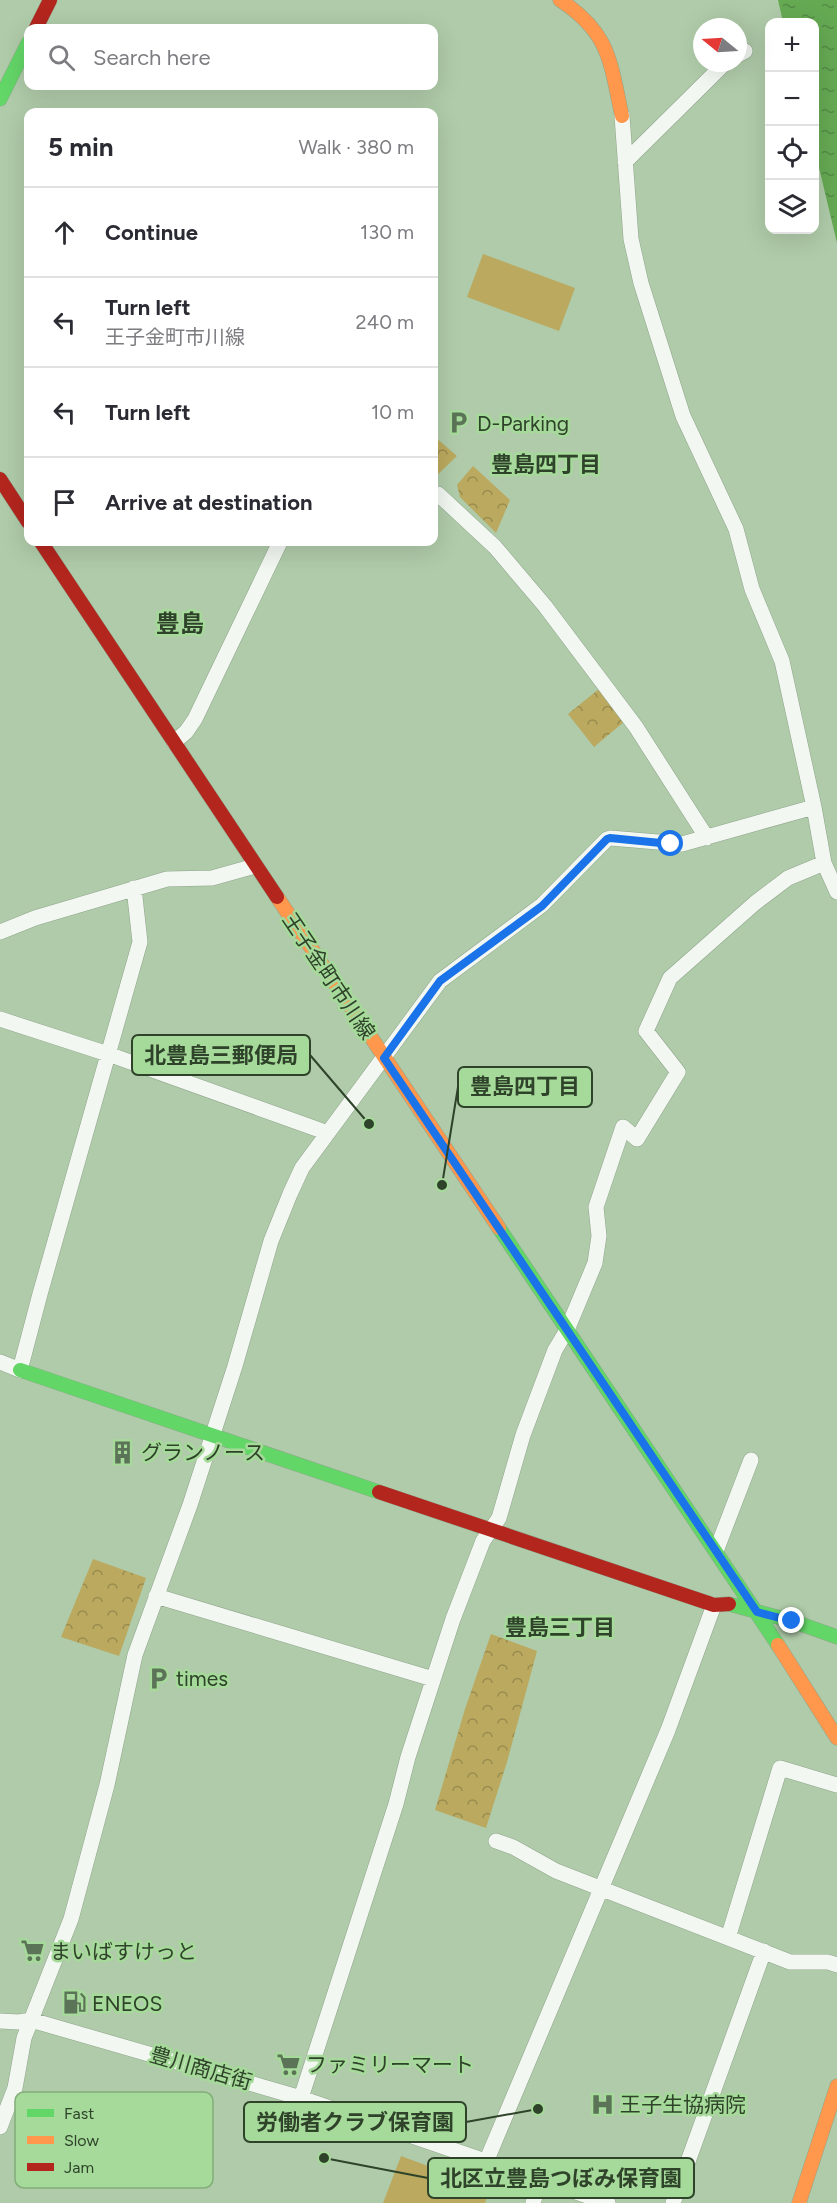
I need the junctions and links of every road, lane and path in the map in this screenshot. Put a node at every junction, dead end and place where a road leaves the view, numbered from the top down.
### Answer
1 (50, 0) edge
2 (560, 0) edge
3 (38, 24) edge
4 (24, 51) edge
5 (716, 72) edge
6 (0, 99) edge
7 (622, 116) joint
8 (625, 162) junction
9 (0, 479) edge
10 (438, 494) dead end
11 (24, 516) edge
12 (44, 546) edge
13 (278, 546) edge
14 (174, 742) junction
15 (814, 807) junction
16 (707, 837) junction
17 (824, 863) junction
18 (255, 866) junction
19 (134, 888) junction
20 (837, 892) edge
21 (0, 932) edge
22 (0, 1019) edge
23 (108, 1054) junction
24 (384, 1058) junction
25 (328, 1133) junction
26 (567, 1330) junction
27 (0, 1362) edge
28 (21, 1370) junction
29 (212, 1437) junction
30 (752, 1460) dead end
31 (491, 1529) junction
32 (716, 1551) junction
33 (156, 1596) junction
34 (714, 1605) junction
35 (757, 1612) junction
36 (837, 1637) edge
37 (433, 1679) junction
38 (837, 1738) edge
39 (837, 1785) edge
40 (496, 1840) dead end
41 (600, 1889) junction
42 (728, 1938) junction
43 (764, 1951) junction
44 (837, 1965) edge
45 (32, 2020) junction
46 (0, 2021) edge
47 (837, 2086) edge
48 (301, 2098) junction
49 (0, 2127) edge
50 (486, 2162) junction
51 (540, 2181) junction
52 (533, 2203) edge
53 (608, 2203) edge
54 (673, 2203) edge
55 (799, 2203) edge

1 - 3 main road
2 - 7 main road
4 - 6 main road
5 - 8 street
7 - 8 street
8 - 15 street
9 - 11 main road
10 - 16 street
12 - 14 main road, 王子金町市川線
13 - 14 street
14 - 18 main road, 王子金町市川線
15 - 16 street
15 - 17 street
16 - 24 street
17 - 20 street
17 - 26 street
18 - 19 street
18 - 24 main road, 王子金町市川線
19 - 21 street
19 - 23 street
22 - 23 street
23 - 25 street
23 - 28 street
24 - 25 street
24 - 26 main road, 王子金町市川線
25 - 29 street
26 - 31 street
26 - 32 main road, 王子金町市川線
27 - 28 street
28 - 29 main road
29 - 31 main road
29 - 33 street
30 - 32 street
31 - 34 main road
31 - 37 street
32 - 35 main road, 王子金町市川線
33 - 37 street
33 - 45 street
34 - 35 main road
34 - 41 street
35 - 36 main road
35 - 38 main road, 王子金町市川線
37 - 48 street
39 - 42 street
40 - 41 street
41 - 42 street
41 - 50 street
42 - 43 street
43 - 44 street
43 - 54 street
45 - 46 street, 豊川商店街
45 - 48 street, 豊川商店街
45 - 49 street
47 - 55 main road
48 - 50 street, 豊川商店街
50 - 51 street, 豊川商店街
51 - 52 street
51 - 53 street, 豊川商店街

